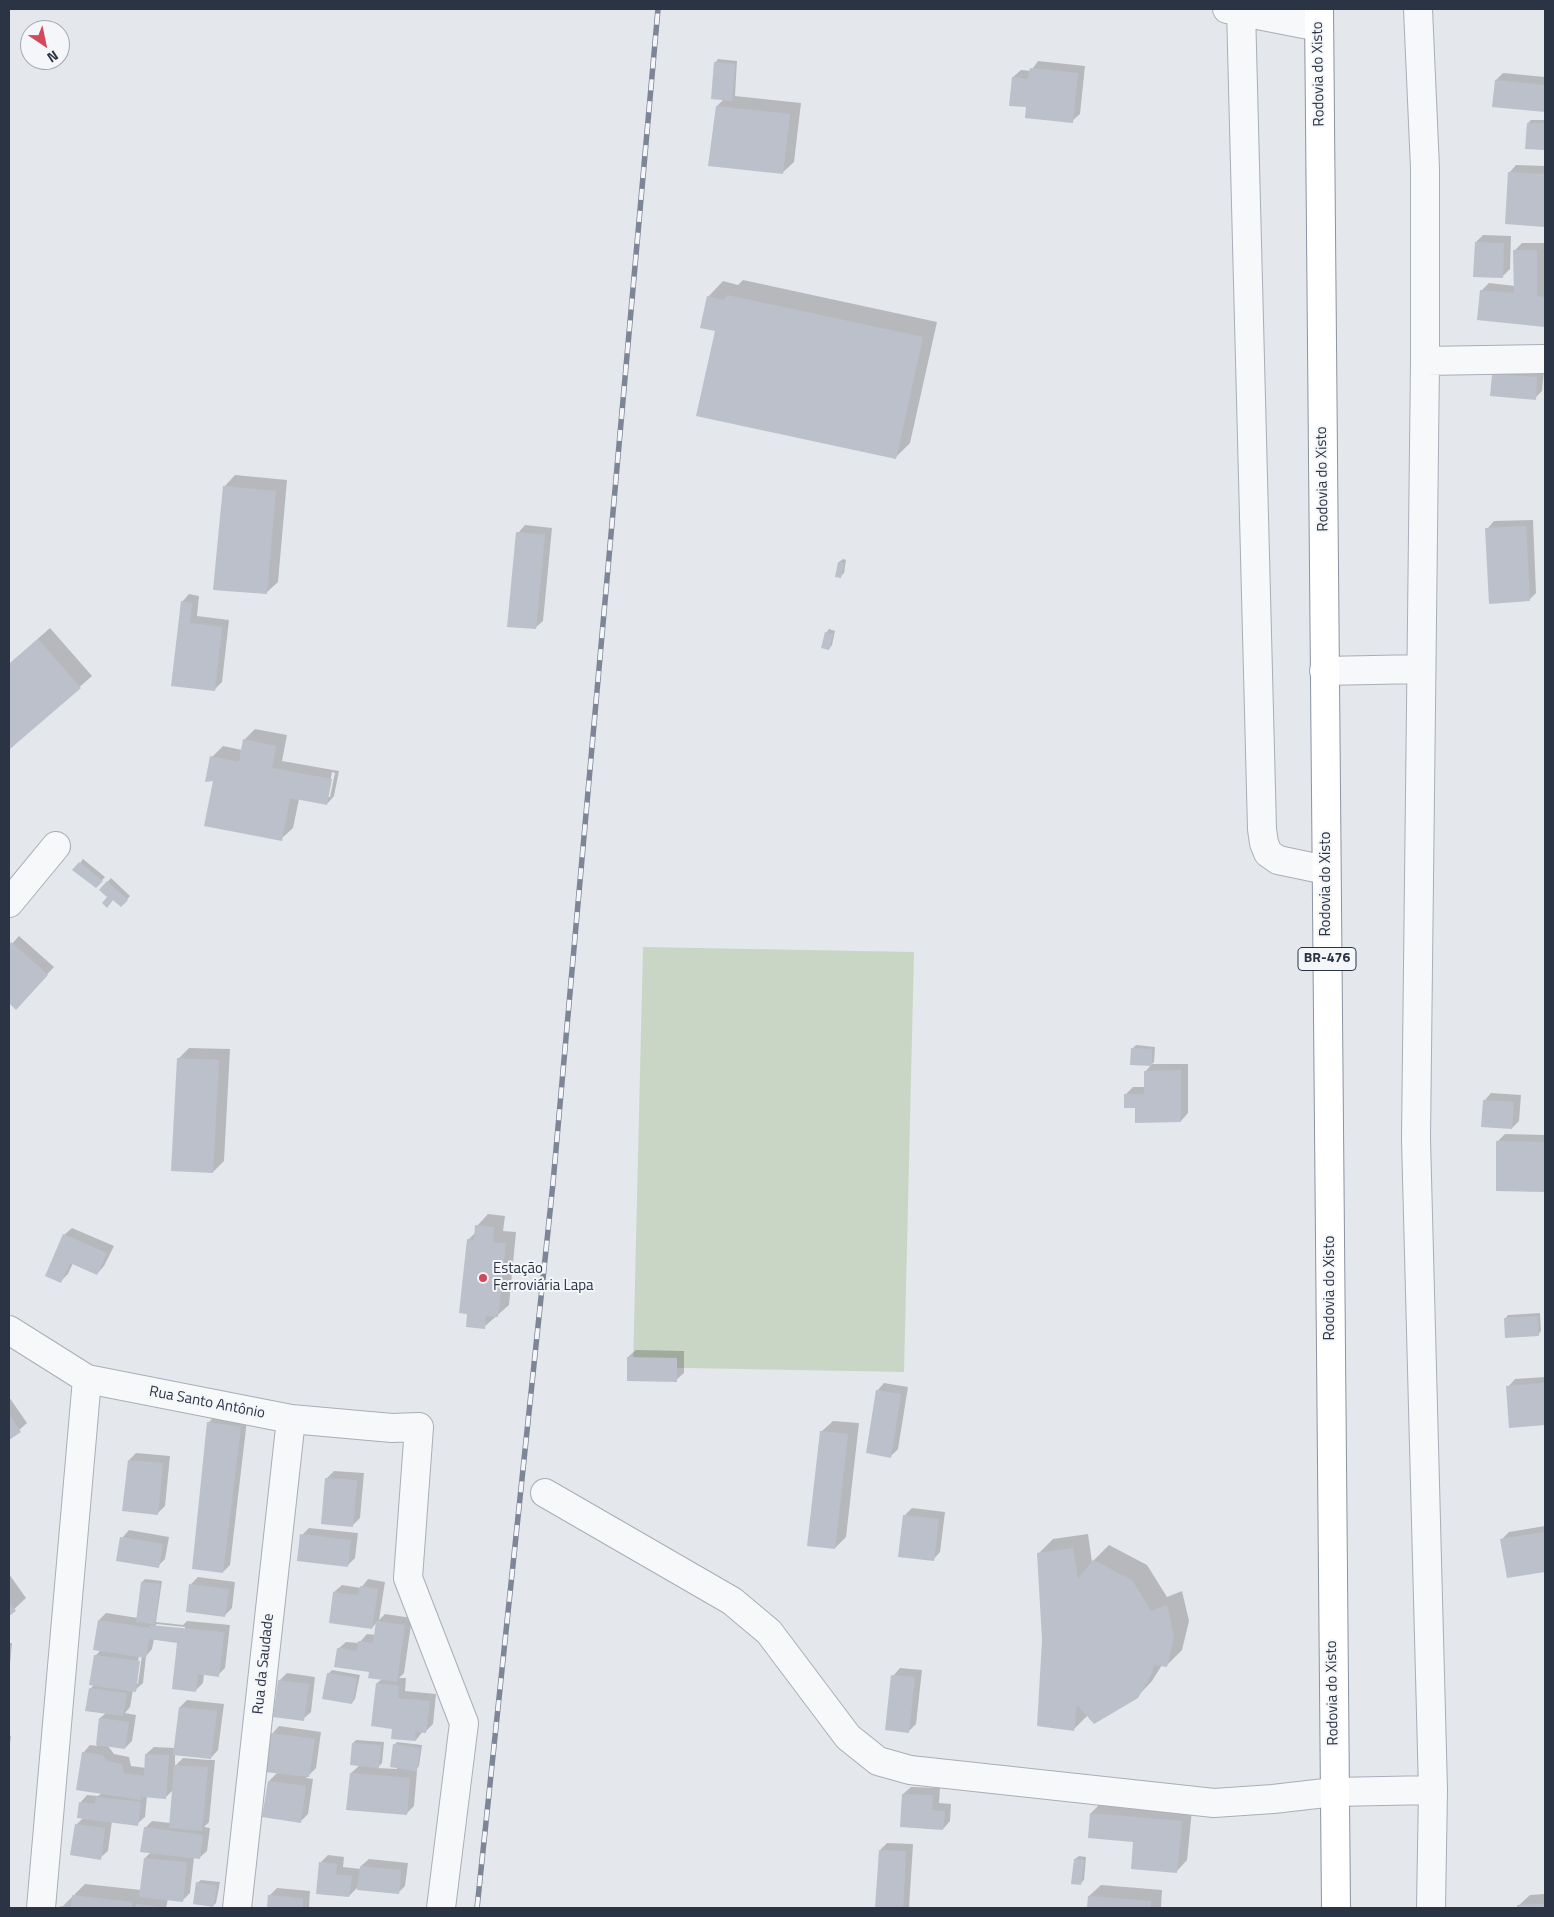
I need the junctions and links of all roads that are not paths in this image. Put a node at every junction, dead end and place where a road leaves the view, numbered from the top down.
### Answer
1 (1418, 9) edge
2 (1237, 10) edge
3 (1319, 18) edge
4 (1545, 359) edge
5 (1425, 360) junction
6 (1421, 669) junction
7 (1324, 671) junction
8 (56, 846) dead end
9 (1326, 870) junction
10 (9, 903) edge
11 (9, 1330) edge
12 (87, 1379) junction
13 (291, 1420) junction
14 (545, 1493) dead end
15 (1433, 1790) junction
16 (1334, 1792) junction
17 (41, 1908) edge
18 (237, 1908) edge
19 (441, 1908) edge
20 (1336, 1908) edge
21 (1431, 1908) edge

1 - 5 street
2 - 3 street
2 - 9 street
3 - 7 highway, Rodovia do Xisto / BR-476
4 - 5 street
5 - 6 street
6 - 7 street
6 - 15 street
7 - 9 highway, Rodovia do Xisto / BR-476
8 - 10 street
9 - 16 highway, Rodovia do Xisto / BR-476
11 - 12 street, Rua Santo Antônio
12 - 13 street, Rua Santo Antônio
12 - 17 street
13 - 18 street, Rua da Saudade
13 - 19 street, Rua Santo Antônio
14 - 16 street
15 - 16 street
15 - 21 street
16 - 20 highway, Rodovia do Xisto / BR-476

